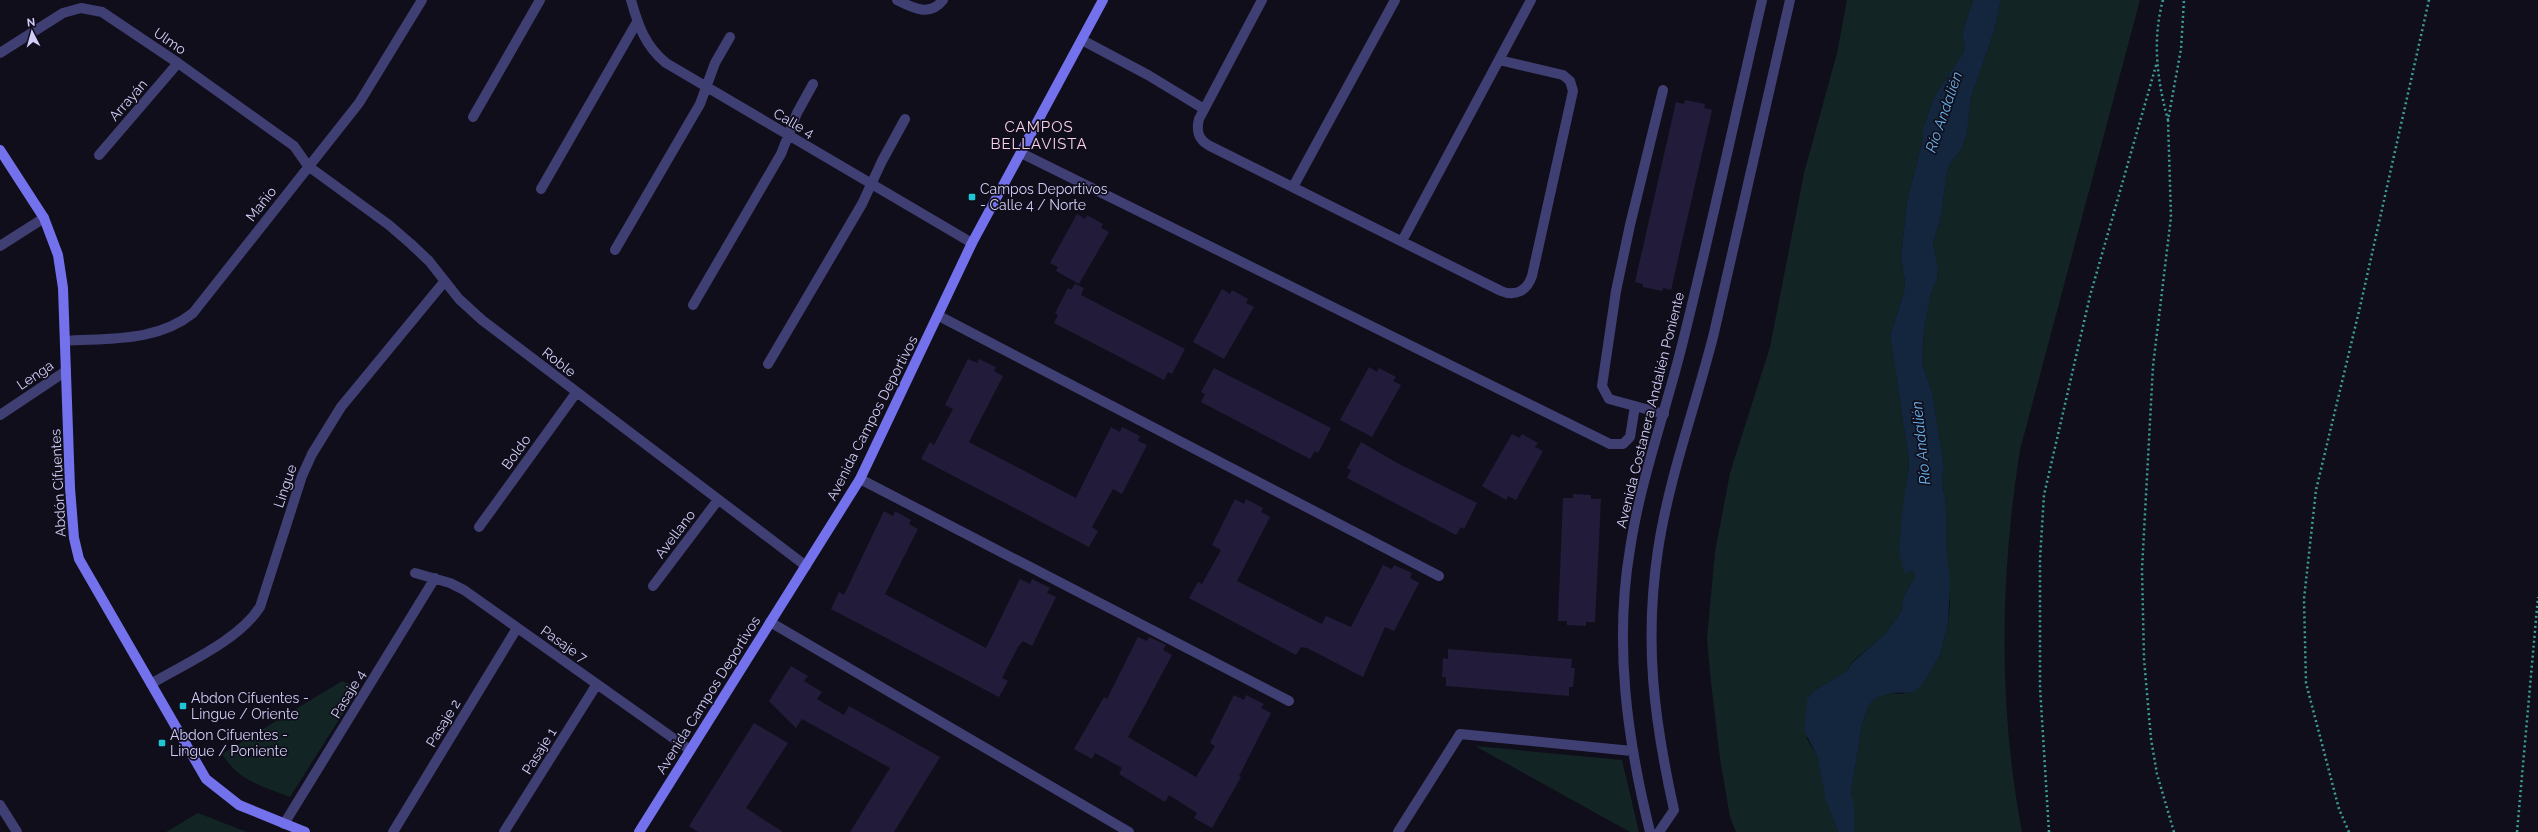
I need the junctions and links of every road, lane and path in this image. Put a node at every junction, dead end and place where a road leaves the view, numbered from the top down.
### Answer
1 (422, 0) edge
2 (540, 0) edge
3 (631, 0) edge
4 (897, 0) edge
5 (943, 0) edge
6 (1103, 0) edge
7 (1262, 0) edge
8 (1395, 0) edge
9 (1531, 0) edge
10 (1762, 0) edge
11 (1790, 0) edge
12 (2163, 0) edge
13 (2184, 0) edge
14 (2429, 0) edge
15 (637, 22) junction
16 (730, 37) dead end
17 (1082, 40) junction
18 (0, 53) edge
19 (1499, 60) junction
20 (2157, 62) junction
21 (178, 63) junction
22 (813, 84) dead end
23 (706, 87) junction
24 (1663, 90) dead end
25 (1204, 109) junction
26 (473, 117) dead end
27 (905, 119) dead end
28 (2168, 120) junction
29 (788, 136) junction
30 (0, 150) edge
31 (1021, 153) junction
32 (99, 155) dead end
33 (308, 166) junction
34 (871, 184) junction
35 (1293, 187) junction
36 (541, 189) dead end
37 (44, 218) junction
38 (1402, 241) junction
39 (972, 243) junction
40 (0, 246) edge
41 (615, 250) dead end
42 (444, 282) junction
43 (693, 305) dead end
44 (939, 316) junction
45 (65, 341) junction
46 (768, 364) dead end
47 (66, 371) junction
48 (576, 393) junction
49 (1635, 406) junction
50 (1664, 414) junction
51 (0, 415) edge
52 (860, 478) junction
53 (718, 500) junction
54 (479, 527) dead end
55 (806, 566) junction
56 (415, 573) dead end
57 (1439, 576) dead end
58 (435, 578) junction
59 (654, 586) dead end
60 (2538, 597) edge
61 (770, 622) junction
62 (517, 628) junction
63 (151, 684) junction
64 (597, 684) junction
65 (1289, 701) dead end
66 (690, 750) junction
67 (1632, 751) junction
68 (0, 805) edge
69 (284, 824) junction
70 (17, 832) edge
71 (305, 832) edge
72 (393, 832) edge
73 (504, 832) edge
74 (639, 832) edge
75 (1130, 832) edge
76 (1398, 832) edge
77 (1650, 832) edge
78 (1659, 832) edge
79 (2049, 832) edge
80 (2174, 832) edge
81 (2349, 832) edge
82 (2516, 832) edge

1 - 33 street, Mañío
2 - 26 street
3 - 15 street, Calle 4
4 - 5 street
6 - 17 street, Avenida Campos Deportivos
7 - 25 street
8 - 35 street
9 - 19 street
10 - 50 street, Avenida Costanera Andalién Poniente
11 - 78 street
12 - 20 path
13 - 28 path
14 - 81 path
15 - 23 street, Calle 4
15 - 36 street
16 - 23 street
17 - 25 street
17 - 31 street, Avenida Campos Deportivos
18 - 21 street, Ulmo
19 - 38 street
19 - 38 street
20 - 28 path
20 - 79 path
21 - 32 street, Arrayán
21 - 33 street, Ulmo
22 - 29 street
23 - 29 street, Calle 4
23 - 41 street
24 - 49 street
25 - 35 street
27 - 34 street
28 - 80 path
29 - 34 street, Calle 4
29 - 43 street
30 - 37 street, Abdón Cifuentes
31 - 39 street, Avenida Campos Deportivos
31 - 49 street
33 - 42 street, Roble
33 - 45 street, Mañío
34 - 39 street, Calle 4
34 - 46 street
35 - 38 street
37 - 40 street
37 - 45 street, Abdón Cifuentes
39 - 44 street, Avenida Campos Deportivos
42 - 48 street, Roble
42 - 63 street, Lingue
44 - 52 street, Avenida Campos Deportivos
44 - 57 street
45 - 47 street, Abdón Cifuentes
47 - 51 street, Lenga
47 - 63 street, Abdón Cifuentes
48 - 53 street, Roble
48 - 54 street, Boldo
49 - 50 street
50 - 67 street, Avenida Costanera Andalién Poniente
52 - 55 street, Avenida Campos Deportivos
52 - 65 street
53 - 55 street, Roble
53 - 59 street, Avellano
55 - 61 street, Avenida Campos Deportivos
56 - 58 street, Pasaje 7
58 - 62 street, Pasaje 7
58 - 69 street, Pasaje 4
60 - 82 path
61 - 66 street, Avenida Campos Deportivos
61 - 75 street
62 - 64 street, Pasaje 7
62 - 72 street, Pasaje 2
63 - 69 street, Abdón Cifuentes
64 - 66 street, Pasaje 7
64 - 73 street, Pasaje 1
66 - 74 street, Avenida Campos Deportivos
67 - 76 street
67 - 77 street, Avenida Costanera Andalién Poniente
68 - 70 street
69 - 71 street, Abdón Cifuentes

